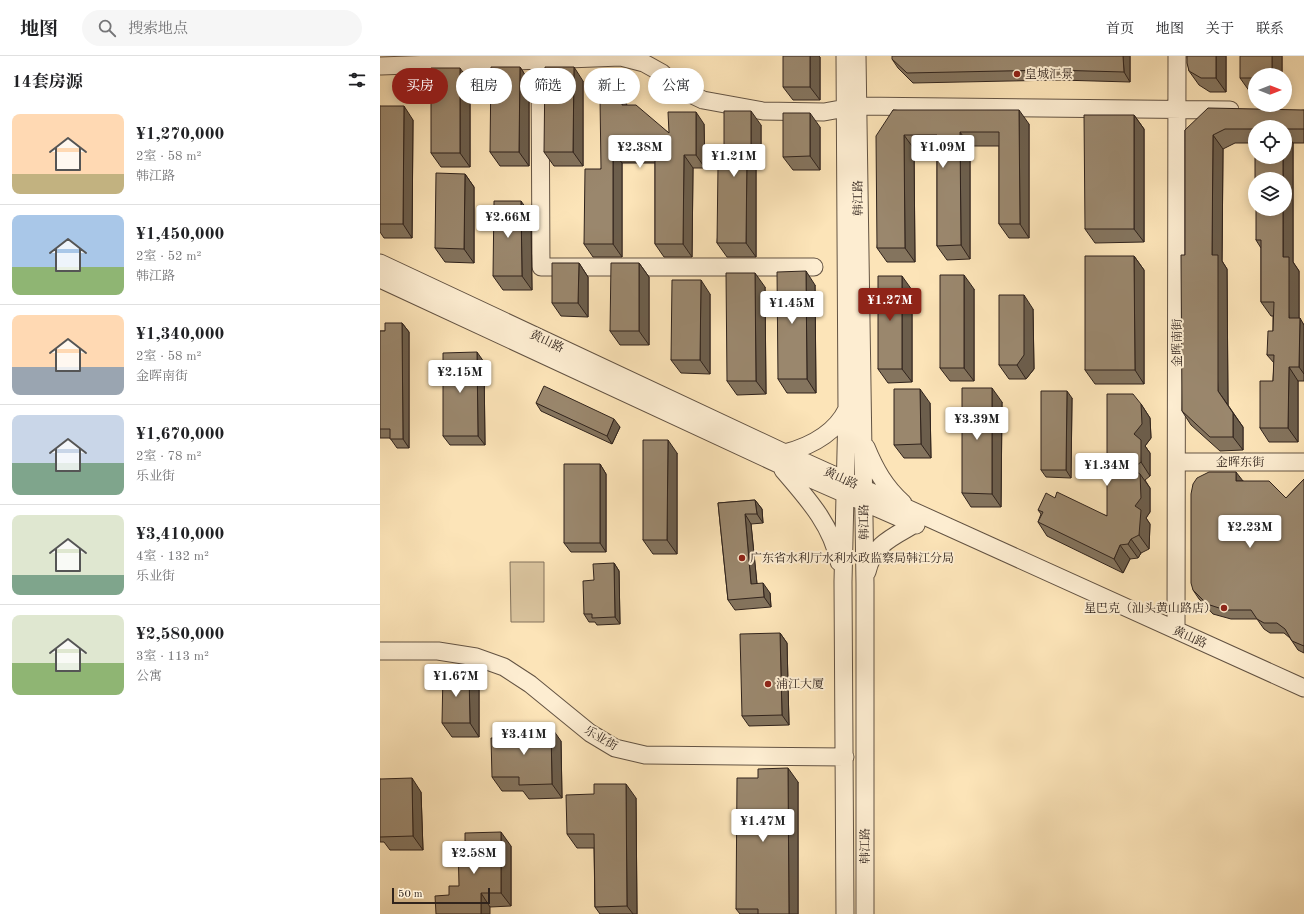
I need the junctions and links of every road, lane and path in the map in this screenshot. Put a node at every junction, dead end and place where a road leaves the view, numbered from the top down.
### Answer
1 (844, 56) edge
2 (857, 56) edge
3 (1177, 56) edge
4 (644, 59) edge
5 (540, 60) junction
6 (381, 64) edge
7 (851, 107) junction
8 (1177, 110) junction
9 (1248, 110) edge
10 (380, 263) edge
11 (814, 266) dead end
12 (380, 279) edge
13 (847, 409) junction
14 (862, 437) junction
15 (782, 459) junction
16 (1177, 462) junction
17 (1304, 462) edge
18 (845, 487) junction
19 (864, 496) junction
20 (914, 518) junction
21 (843, 582) junction
22 (865, 584) junction
23 (1176, 630) junction
24 (380, 651) edge
25 (1304, 688) edge
26 (1304, 700) edge
27 (845, 757) junction
28 (845, 914) edge
29 (865, 914) edge

1 - 7 street, 韩江路
2 - 7 street, 韩江路
3 - 8 street, 金晖南街
4 - 5 street
4 - 7 street
5 - 6 street
5 - 11 street
7 - 8 street
7 - 13 street, 韩江路
7 - 14 street, 韩江路
8 - 9 street
8 - 16 street, 金晖南街
10 - 15 street, 黄山路
12 - 15 street, 黄山路
13 - 15 street
13 - 18 street, 韩江路
14 - 19 street, 韩江路
14 - 20 street
15 - 18 street, 黄山路
15 - 21 street
16 - 17 street, 金晖东街
16 - 23 street, 金晖南街
18 - 19 street, 黄山路
18 - 21 street, 韩江路
19 - 20 street, 黄山路
19 - 22 street, 韩江路
20 - 22 street
20 - 23 street, 黄山路
20 - 26 street, 黄山路
21 - 27 street, 韩江路
22 - 29 street, 韩江路
23 - 25 street, 黄山路
24 - 27 street, 乐业街
27 - 28 street, 韩江路

